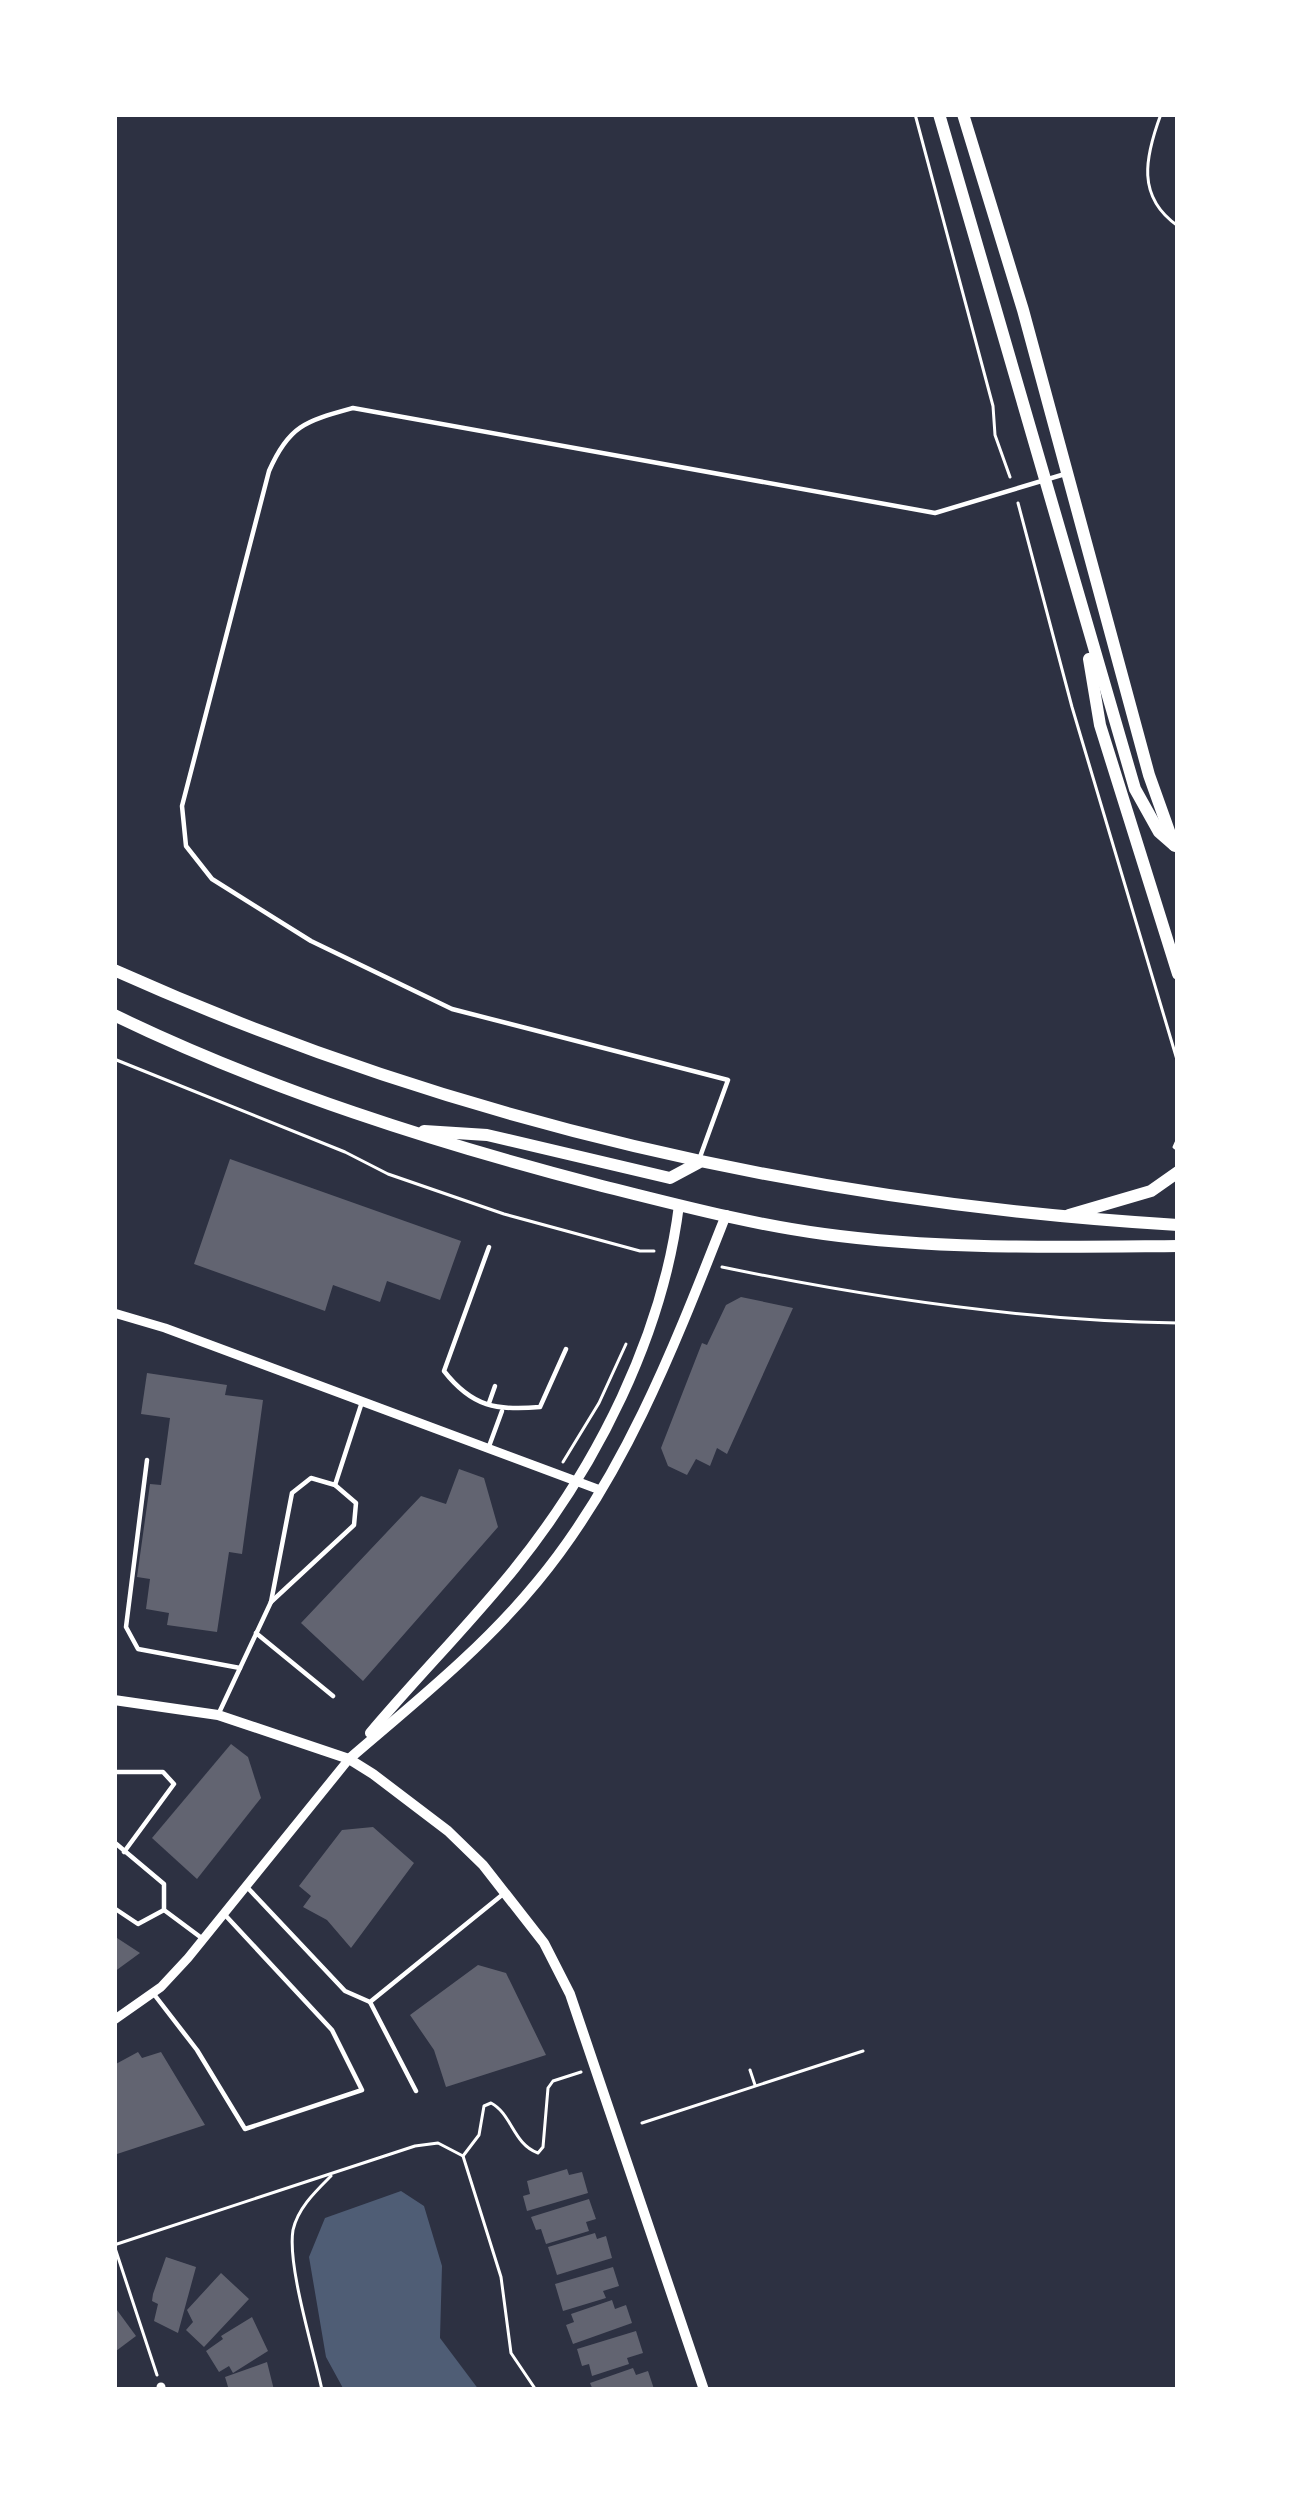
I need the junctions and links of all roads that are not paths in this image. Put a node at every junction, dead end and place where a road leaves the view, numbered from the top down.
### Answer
1 (939, 114) edge
2 (963, 114) edge
3 (1067, 473) junction
4 (1045, 480) junction
5 (1081, 610) junction
6 (1176, 849) edge
7 (114, 970) edge
8 (1178, 974) edge
9 (114, 1015) edge
10 (411, 1131) junction
11 (698, 1163) junction
12 (1178, 1172) edge
13 (679, 1205) junction
14 (726, 1215) junction
15 (1058, 1218) junction
16 (1178, 1225) edge
17 (1178, 1246) edge
18 (489, 1247) dead end
19 (114, 1313) edge
20 (566, 1349) dead end
21 (495, 1386) dead end
22 (362, 1402) junction
23 (488, 1405) junction
24 (502, 1411) junction
25 (488, 1448) junction
26 (147, 1460) dead end
27 (573, 1481) junction
28 (335, 1485) junction
29 (600, 1490) junction
30 (271, 1602) junction
31 (256, 1634) junction
32 (241, 1668) junction
33 (333, 1696) dead end
34 (114, 1700) edge
35 (218, 1715) junction
36 (349, 1759) junction
37 (114, 1772) edge
38 (114, 1842) edge
39 (124, 1852) junction
40 (246, 1886) junction
41 (506, 1892) junction
42 (114, 1908) edge
43 (164, 1910) junction
44 (224, 1913) junction
45 (203, 1940) junction
46 (153, 1993) junction
47 (370, 2002) junction
48 (114, 2020) edge
49 (416, 2091) dead end
50 (704, 2390) edge

1 - 4 main road
2 - 3 main road
3 - 4 lane
3 - 6 main road
4 - 5 main road
4 - 11 lane
5 - 6 main road
5 - 8 main road
7 - 11 main road
9 - 10 main road
10 - 11 main road
10 - 13 main road
11 - 15 main road
12 - 15 main road
13 - 14 main road
13 - 27 street
14 - 17 main road
14 - 29 street
15 - 16 main road
18 - 23 lane
19 - 22 street
20 - 24 lane
21 - 23 lane
22 - 25 street
22 - 28 lane
23 - 24 lane
24 - 25 lane
25 - 27 street
26 - 32 lane
27 - 29 street
27 - 36 street
28 - 30 lane
28 - 30 lane
29 - 36 street
30 - 31 lane
31 - 32 lane
31 - 33 lane
32 - 35 lane
34 - 35 street
35 - 36 street
36 - 40 street
36 - 41 street
37 - 39 lane
38 - 39 lane
39 - 43 lane
40 - 44 street
40 - 47 lane
41 - 47 lane
41 - 50 street
42 - 43 lane
43 - 45 lane
44 - 45 street
44 - 46 lane
45 - 46 street
46 - 48 street
47 - 49 lane

